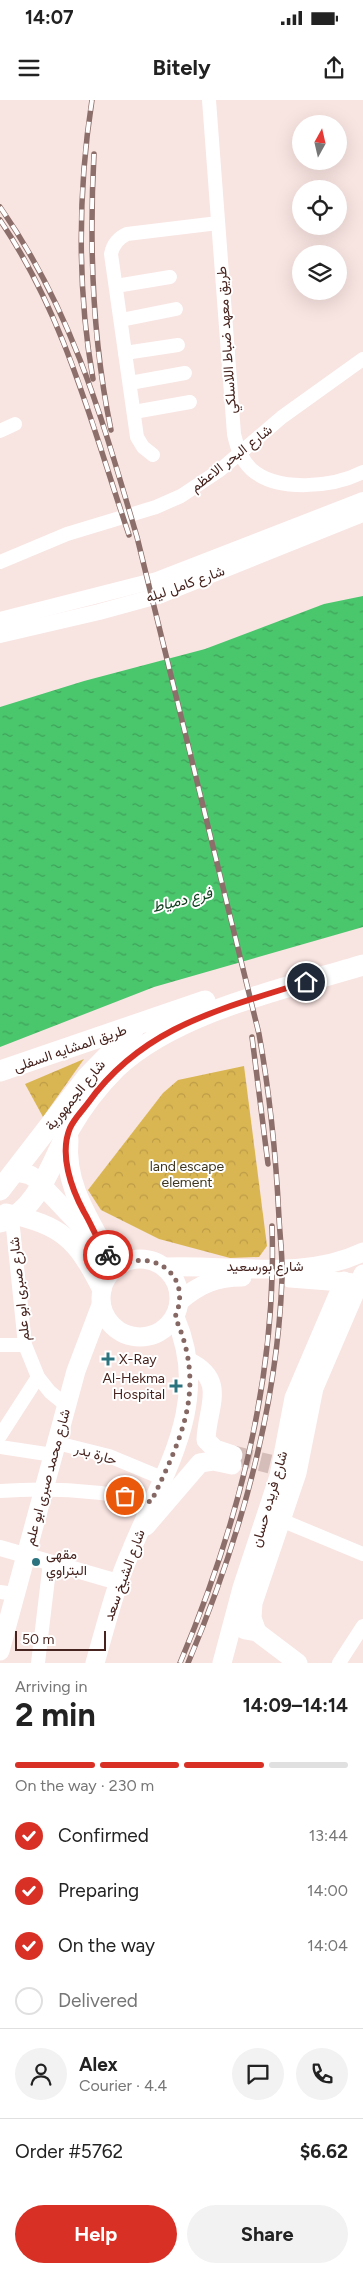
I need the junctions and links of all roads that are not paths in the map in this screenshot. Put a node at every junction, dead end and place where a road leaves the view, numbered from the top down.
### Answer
1 (209, 100) edge
2 (218, 223) junction
3 (170, 277) dead end
4 (116, 286) junction
5 (176, 309) dead end
6 (121, 320) junction
7 (178, 344) dead end
8 (126, 353) junction
9 (363, 359) edge
10 (185, 373) dead end
11 (130, 383) junction
12 (190, 402) dead end
13 (134, 412) junction
14 (15, 424) dead end
15 (0, 431) edge
16 (238, 452) junction
17 (152, 455) dead end
18 (358, 474) edge
19 (363, 500) edge
20 (363, 514) edge
21 (1, 561) edge
22 (0, 620) edge
23 (0, 635) edge
24 (363, 952) edge
25 (363, 965) edge
26 (139, 1024) junction
27 (0, 1071) edge
28 (70, 1127) junction
29 (16, 1172) junction
30 (41, 1185) junction
31 (0, 1190) edge
32 (8, 1217) edge
33 (363, 1252) edge
34 (112, 1259) junction
35 (165, 1267) junction
36 (357, 1281) edge
37 (101, 1297) junction
38 (177, 1309) junction
39 (0, 1345) edge
40 (24, 1346) junction
41 (188, 1362) junction
42 (38, 1377) junction
43 (66, 1405) junction
44 (2, 1428) edge
45 (0, 1447) edge
46 (55, 1449) junction
47 (162, 1478) junction
48 (43, 1488) junction
49 (0, 1491) edge
50 (151, 1502) junction
51 (281, 1520) junction
52 (139, 1531) junction
53 (0, 1548) edge
54 (363, 1554) edge
55 (26, 1555) junction
56 (50, 1562) junction
57 (118, 1582) junction
58 (7, 1593) edge
59 (363, 1626) edge
60 (257, 1632) junction
61 (229, 1637) junction
62 (0, 1651) edge
63 (38, 1663) edge
64 (94, 1663) edge
65 (222, 1663) edge
66 (298, 1663) edge
67 (339, 1663) edge

1 - 2 street, طريق معهد ضباط اللاسلكي
2 - 4 street
2 - 16 street, طريق معهد ضباط اللاسلكي
3 - 4 street
4 - 6 street
5 - 6 street
6 - 8 street
7 - 8 street
8 - 11 street
9 - 16 street, شارع البحر الاعظم
10 - 11 street
11 - 13 street
12 - 13 street
13 - 17 street
14 - 15 street
16 - 18 street
16 - 21 street, شارع البحر الاعظم
19 - 22 street, شارع كامل ليله
20 - 23 street, شارع كامل ليله
24 - 26 main road, شارع الجمهورية
25 - 28 main road, شارع الجمهورية
26 - 27 main road, طريق المشايه السفلى
26 - 29 main road, شارع الجمهورية
28 - 30 main road, شارع الجمهورية
28 - 34 main road
29 - 30 main road
29 - 31 main road, شارع الجمهورية
30 - 32 main road, شارع الجمهورية
30 - 34 main road
32 - 37 main road
32 - 40 street, شارع صبرى ابو علم
33 - 35 main road, شارع بورسعيد
34 - 35 main road
34 - 37 main road
35 - 38 main road
36 - 38 main road, شارع بورسعيد
36 - 51 main road, شارع فريده حسان
36 - 61 main road, شارع فريده حسان
37 - 38 main road
37 - 43 main road, شارع محمد صبرى ابو علم
38 - 41 main road, شارع الشيخ سعد
39 - 40 street
40 - 42 street, شارع صبرى ابو علم
41 - 47 main road, شارع الشيخ سعد
41 - 52 main road
42 - 43 street, شارع صبرى ابو علم
42 - 44 street
43 - 46 main road, شارع محمد صبرى ابو علم
45 - 46 street, حارة بدر
46 - 47 street, حارة بدر
46 - 48 main road, شارع محمد صبرى ابو علم
47 - 50 main road, شارع الشيخ سعد
48 - 49 street
48 - 50 street
48 - 55 main road, شارع محمد صبرى ابو علم
50 - 52 main road, شارع الشيخ سعد
51 - 54 street
51 - 60 main road, شارع فريده حسان
52 - 57 main road, شارع الشيخ سعد
53 - 55 street
55 - 56 street
55 - 58 main road, شارع محمد صبرى ابو علم
56 - 57 street
56 - 63 street
57 - 64 main road, شارع الشيخ سعد
58 - 62 main road, شارع محمد صبرى ابو علم
59 - 67 street
60 - 61 main road
60 - 66 main road
61 - 65 main road, شارع فريده حسان

